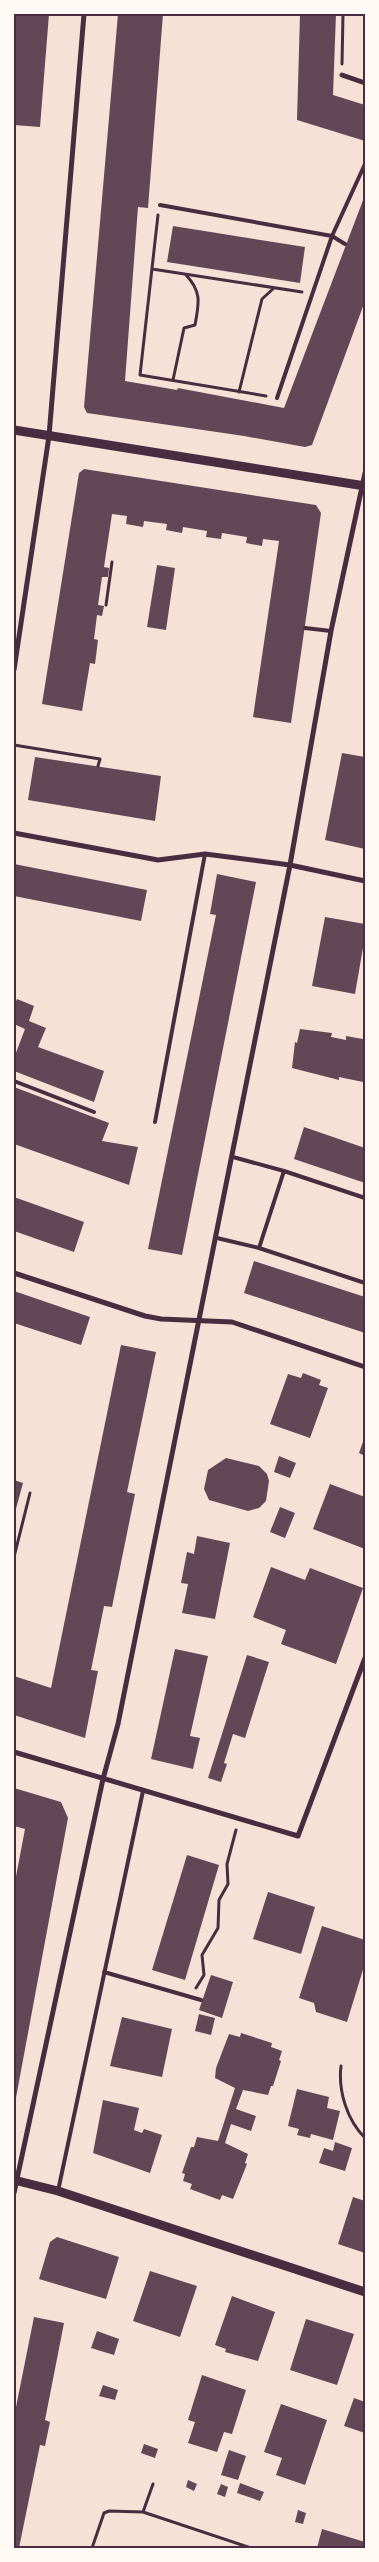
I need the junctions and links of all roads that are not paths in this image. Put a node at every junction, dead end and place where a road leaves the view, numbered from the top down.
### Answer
1 (84, 14) edge
2 (342, 75) road end
3 (365, 83) edge
4 (365, 164) edge
5 (160, 205) road end
6 (332, 236) junction
7 (345, 244) dead end
8 (276, 398) road end
9 (14, 430) edge
10 (50, 436) junction
11 (365, 473) edge
12 (363, 485) edge
13 (304, 628) dead end
14 (331, 631) junction
15 (14, 670) edge
16 (14, 833) edge
17 (205, 854) junction
18 (290, 865) junction
19 (365, 881) edge
20 (14, 1081) edge
21 (94, 1112) dead end
22 (155, 1122) dead end
23 (233, 1156) junction
24 (284, 1171) junction
25 (365, 1198) edge
26 (217, 1238) junction
27 (259, 1248) junction
28 (14, 1273) edge
29 (365, 1284) edge
30 (200, 1319) junction
31 (365, 1367) edge
32 (365, 1658) edge
33 (14, 1752) edge
34 (103, 1779) junction
35 (143, 1792) junction
36 (104, 1972) junction
37 (201, 2000) dead end
38 (15, 2181) edge
39 (58, 2191) junction
40 (14, 2193) edge
41 (365, 2292) edge

1 - 10 street
2 - 3 street
4 - 6 lane
5 - 6 lane
6 - 7 lane
6 - 8 lane
9 - 10 street
10 - 12 street
10 - 15 street
11 - 12 street
12 - 14 street
13 - 14 lane
14 - 18 street
16 - 17 street
17 - 18 street
17 - 22 lane
18 - 19 street
18 - 23 street
20 - 21 lane
23 - 24 lane
23 - 26 street
24 - 25 lane
24 - 27 lane
26 - 27 lane
26 - 30 street
27 - 29 lane
28 - 30 street
30 - 31 street
30 - 34 street
32 - 35 street
33 - 34 street
34 - 35 street
34 - 38 street
35 - 36 lane
36 - 37 lane
36 - 39 lane
38 - 39 street
38 - 40 street
39 - 41 street

